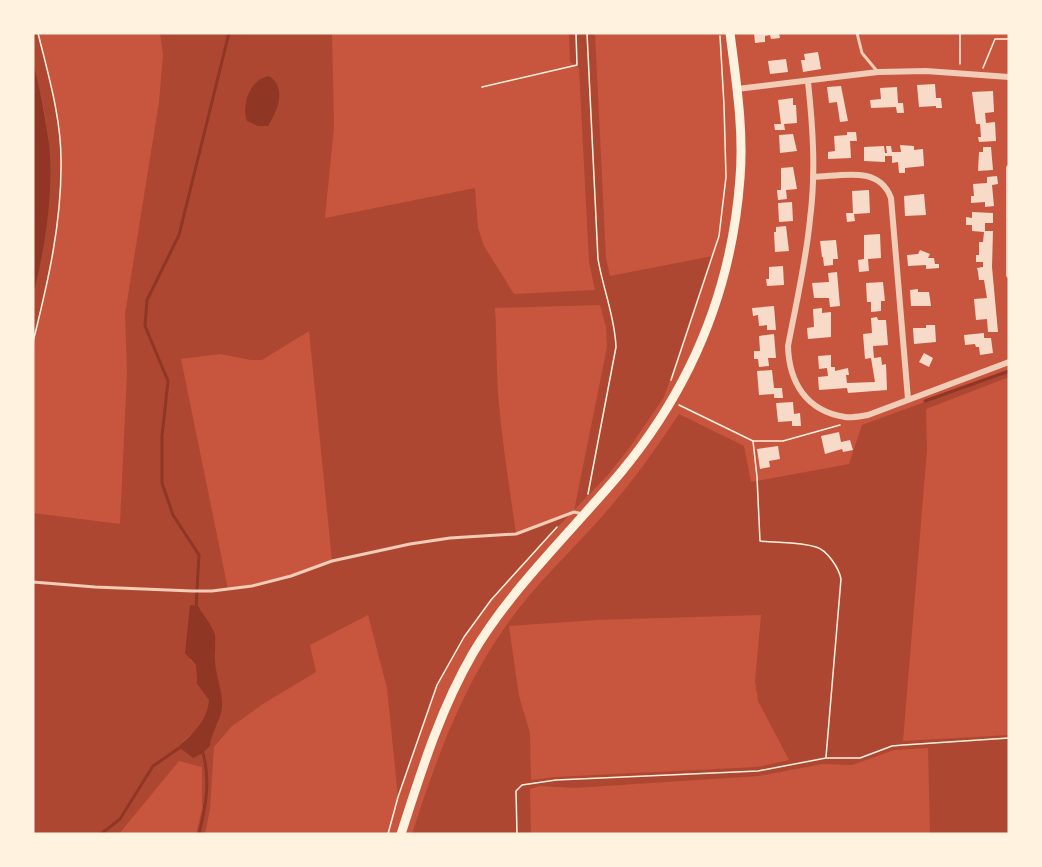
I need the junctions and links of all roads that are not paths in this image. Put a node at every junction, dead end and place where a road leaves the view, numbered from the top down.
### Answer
1 (730, 33) edge
2 (857, 33) edge
3 (878, 72) junction
4 (1009, 77) edge
5 (808, 82) junction
6 (737, 89) junction
7 (1009, 168) edge
8 (813, 177) junction
9 (1009, 275) edge
10 (1009, 362) edge
11 (908, 399) junction
12 (585, 514) junction
13 (33, 582) edge
14 (401, 834) edge

1 - 6 main road
2 - 3 lane
3 - 4 street
3 - 5 street
5 - 6 street
5 - 8 street
6 - 12 main road
7 - 9 street
8 - 11 street
8 - 11 street
10 - 11 street
12 - 13 lane
12 - 14 main road

